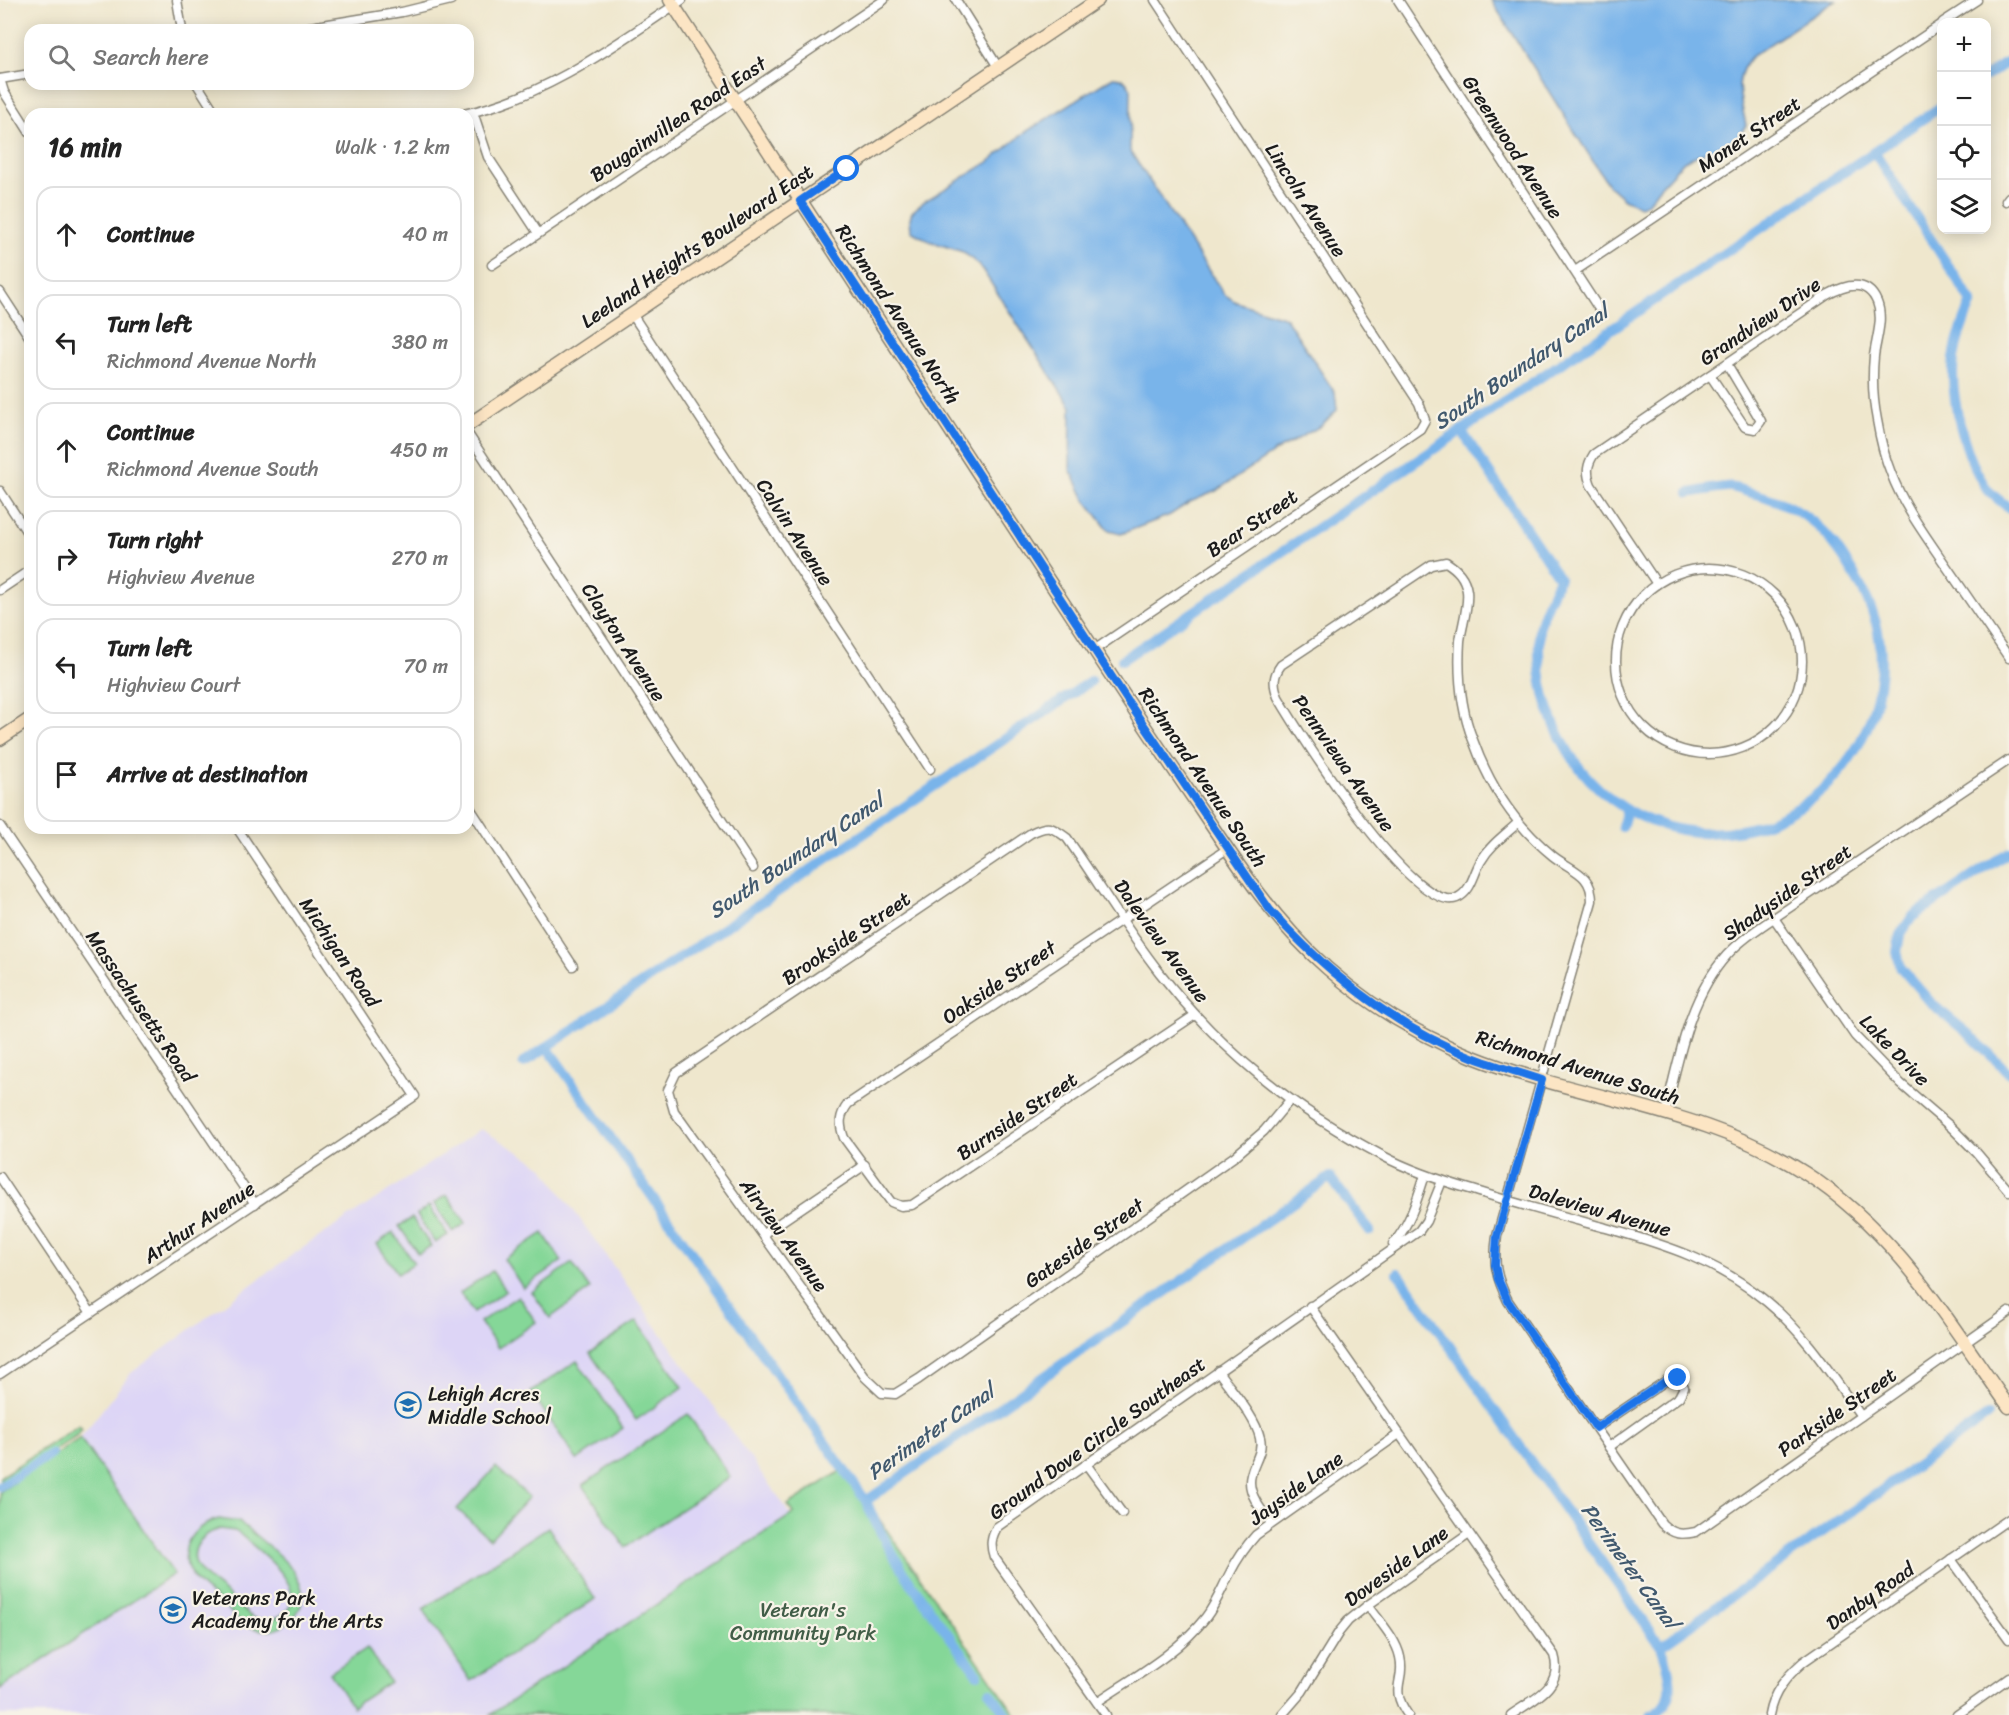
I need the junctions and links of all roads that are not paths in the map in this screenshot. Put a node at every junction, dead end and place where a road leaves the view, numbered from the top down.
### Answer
1 (177, 0) edge
2 (451, 0) edge
3 (884, 0) edge
4 (956, 0) edge
5 (1098, 0) edge
6 (1155, 0) edge
7 (1398, 0) edge
8 (1977, 0) edge
9 (675, 2) edge
10 (1950, 18) edge
11 (181, 24) edge
12 (329, 24) edge
13 (1937, 26) edge
14 (998, 67) junction
15 (24, 75) edge
16 (0, 79) edge
17 (201, 90) edge
18 (736, 100) junction
19 (212, 108) edge
20 (474, 111) edge
21 (24, 124) edge
22 (474, 126) edge
23 (800, 201) junction
24 (538, 233) junction
25 (492, 265) dead end
26 (1575, 271) junction
27 (0, 292) edge
28 (1601, 312) dead end
29 (632, 314) junction
30 (24, 329) edge
31 (1727, 364) junction
32 (1710, 375) junction
33 (474, 420) edge
34 (1425, 420) joint
35 (474, 443) edge
36 (0, 491) edge
37 (24, 528) edge
38 (24, 574) edge
39 (1657, 584) junction
40 (0, 590) edge
41 (1094, 650) junction
42 (2009, 658) edge
43 (24, 723) edge
44 (0, 739) edge
45 (2009, 760) edge
46 (930, 769) dead end
47 (474, 813) edge
48 (1519, 822) junction
49 (0, 826) edge
50 (1052, 827) joint
51 (241, 834) edge
52 (1227, 849) junction
53 (753, 868) dead end
54 (1774, 918) junction
55 (1122, 919) junction
56 (573, 966) dead end
57 (1195, 1015) junction
58 (1542, 1080) junction
59 (668, 1090) joint
60 (415, 1096) joint
61 (1290, 1100) junction
62 (1665, 1114) junction
63 (865, 1165) junction
64 (1425, 1175) junction
65 (0, 1177) edge
66 (1442, 1181) junction
67 (2009, 1191) edge
68 (1507, 1201) junction
69 (255, 1204) junction
70 (763, 1234) junction
71 (1388, 1252) junction
72 (1310, 1306) junction
73 (2009, 1312) edge
74 (91, 1313) junction
75 (1964, 1343) junction
76 (1218, 1371) junction
77 (0, 1374) edge
78 (882, 1393) joint
79 (2009, 1407) edge
80 (1861, 1416) junction
81 (1596, 1428) junction
82 (1399, 1434) junction
83 (1609, 1447) junction
84 (1086, 1464) junction
85 (1122, 1513) dead end
86 (2009, 1519) edge
87 (1271, 1523) junction
88 (1469, 1534) junction
89 (1951, 1559) junction
90 (1368, 1605) junction
91 (2009, 1640) edge
92 (2009, 1678) edge
93 (1097, 1702) junction
94 (1106, 1715) edge
95 (1282, 1715) edge
96 (1408, 1715) edge
97 (1511, 1715) edge
98 (1769, 1715) edge
99 (1956, 1715) edge

1 - 11 street
2 - 12 street
3 - 18 street, Bougainvillea Road East
4 - 14 street
5 - 14 street, Leeland Heights Boulevard East
6 - 34 street, Lincoln Avenue
7 - 26 street, Greenwood Avenue
8 - 10 street, Monet Street
9 - 18 street, Richmond Avenue North
9 - 20 street
13 - 26 street, Monet Street
14 - 23 street, Leeland Heights Boulevard East
15 - 16 street
16 - 21 street
17 - 19 street
18 - 23 street, Richmond Avenue North
18 - 24 street, Bougainvillea Road East
22 - 24 street
23 - 29 street, Leeland Heights Boulevard East
23 - 41 street, Richmond Avenue North
24 - 25 street, Bougainvillea Road East
26 - 28 street, Greenwood Avenue
27 - 30 street
29 - 33 street, Leeland Heights Boulevard East
29 - 46 street, Calvin Avenue
31 - 32 street, Grandview Drive
31 - 32 street
31 - 42 street, Grandview Drive
32 - 39 street, Grandview Drive
34 - 41 street, Bear Street
35 - 53 street, Clayton Avenue
36 - 37 street
38 - 40 street
39 - 39 street
41 - 52 street, Richmond Avenue South
43 - 44 street
45 - 54 street, Shadyside Street
47 - 56 street
48 - 48 street, Pennviewa Avenue
48 - 58 street
49 - 69 street, Massachusetts Road
50 - 55 street, Daleview Avenue
50 - 59 street, Brookside Street
51 - 60 street, Michigan Road
52 - 55 street, Oakside Street
52 - 58 street, Richmond Avenue South
54 - 62 street, Shadyside Street
54 - 67 street, Lake Drive
55 - 57 street, Daleview Avenue
55 - 63 street, Oakside Street
57 - 61 street, Daleview Avenue
57 - 63 street, Burnside Street
58 - 62 street, Richmond Avenue South
58 - 68 street
59 - 70 street, Airview Avenue
60 - 69 street, Arthur Avenue
61 - 64 street, Daleview Avenue
61 - 78 street, Gateside Street
62 - 75 street, Richmond Avenue South
63 - 70 street
64 - 66 street, Daleview Avenue
64 - 71 street
65 - 74 street
66 - 68 street, Daleview Avenue
66 - 71 street, Ground Dove Circle Southeast
68 - 80 street, Daleview Avenue
68 - 81 street
69 - 74 street, Arthur Avenue
70 - 78 street, Airview Avenue
71 - 72 street, Ground Dove Circle Southeast
72 - 76 street, Ground Dove Circle Southeast
72 - 82 street
73 - 75 street, Parkside Street
74 - 77 street, Arthur Avenue
75 - 79 street, Richmond Avenue South
75 - 80 street, Parkside Street
76 - 84 street, Ground Dove Circle Southeast
76 - 87 street
80 - 83 street, Parkside Street
81 - 83 street
81 - 83 street
82 - 87 street, Jayside Lane
82 - 88 street
84 - 85 street
84 - 93 street, Ground Dove Circle Southeast
86 - 89 street, Danby Road
87 - 93 street, Jayside Lane
88 - 90 street, Doveside Lane
88 - 97 street
89 - 91 street
89 - 98 street, Danby Road
90 - 95 street, Doveside Lane
90 - 96 street
92 - 99 street
93 - 94 street, Ground Dove Circle Southeast

